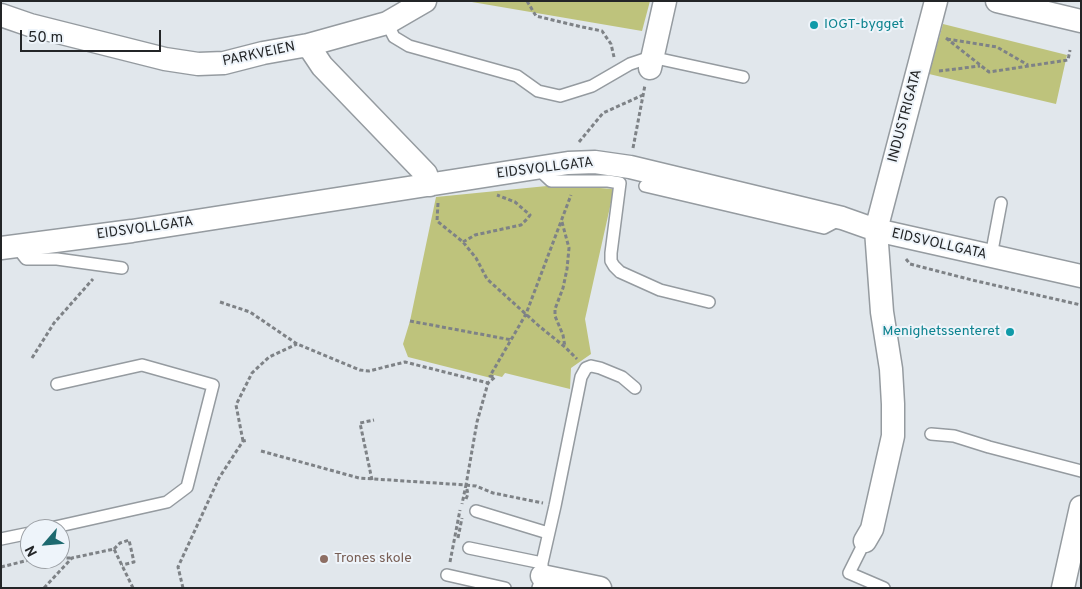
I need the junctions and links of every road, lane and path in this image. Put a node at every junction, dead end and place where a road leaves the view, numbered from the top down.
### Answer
1 (425, 1) edge
2 (527, 1) edge
3 (665, 1) edge
4 (936, 1) edge
5 (997, 1) edge
6 (1, 15) edge
7 (1081, 21) edge
8 (387, 22) junction
9 (942, 35) dead end
10 (946, 38) junction
11 (308, 45) junction
12 (1070, 50) dead end
13 (980, 66) junction
14 (1028, 66) junction
15 (622, 68) junction
16 (649, 69) junction
17 (917, 74) junction
18 (743, 77) dead end
19 (644, 95) junction
20 (580, 142) dead end
21 (632, 155) dead end
22 (537, 168) junction
23 (430, 185) junction
24 (646, 186) dead end
25 (495, 194) dead end
26 (570, 202) dead end
27 (1002, 203) dead end
28 (436, 218) dead end
29 (842, 218) junction
30 (562, 221) junction
31 (876, 230) junction
32 (463, 242) junction
33 (9, 247) edge
34 (991, 256) junction
35 (905, 257) dead end
36 (122, 268) dead end
37 (1081, 276) edge
38 (94, 279) dead end
39 (220, 302) dead end
40 (709, 302) dead end
41 (1081, 305) edge
42 (526, 314) junction
43 (410, 321) dead end
44 (512, 340) junction
45 (297, 344) junction
46 (565, 347) junction
47 (32, 358) dead end
48 (586, 368) junction
49 (488, 383) junction
50 (57, 384) dead end
51 (635, 388) dead end
52 (374, 420) dead end
53 (931, 434) dead end
54 (261, 451) dead end
55 (1081, 471) edge
56 (372, 480) junction
57 (466, 485) junction
58 (555, 506) junction
59 (1081, 507) edge
60 (476, 511) dead end
61 (70, 524) edge
62 (548, 533) junction
63 (20, 535) edge
64 (1, 539) edge
65 (864, 541) joint
66 (469, 548) dead end
67 (114, 549) junction
68 (72, 558) joint
69 (20, 562) edge
70 (122, 564) junction
71 (1, 566) edge
72 (448, 569) joint
73 (541, 576) edge
74 (44, 588) edge
75 (132, 588) edge
76 (183, 588) edge
77 (505, 588) edge
78 (600, 588) edge
79 (884, 588) edge
80 (1063, 588) edge

1 - 8 street, PARKVEIEN
2 - 15 path
3 - 16 street
4 - 17 street, INDUSTRIGATA
5 - 7 street
6 - 11 street, PARKVEIEN
8 - 11 street, PARKVEIEN
8 - 15 lane
9 - 10 path
10 - 13 path
10 - 14 path
11 - 23 street
12 - 14 path
13 - 14 path
13 - 17 path
15 - 16 lane
16 - 18 lane
16 - 19 path
17 - 31 street, INDUSTRIGATA
19 - 20 path
19 - 21 path
22 - 23 street, EIDSVOLLGATA
22 - 29 street, EIDSVOLLGATA
22 - 40 lane
23 - 33 street, EIDSVOLLGATA
24 - 29 lane
25 - 32 path
26 - 30 path
27 - 34 lane
28 - 32 path
29 - 31 street, EIDSVOLLGATA
30 - 42 path
30 - 46 path
31 - 34 street, EIDSVOLLGATA
31 - 65 street, INDUSTRIGATA
32 - 42 path
33 - 36 lane
34 - 37 street, EIDSVOLLGATA
35 - 41 path
38 - 47 path
39 - 45 path
42 - 44 path
42 - 46 path
43 - 44 path
44 - 49 path
45 - 49 path
45 - 76 path
46 - 48 path
48 - 51 lane
48 - 58 lane
49 - 57 path
50 - 61 lane
52 - 56 path
53 - 55 lane
54 - 56 path
56 - 57 path
57 - 58 path
57 - 72 path
58 - 62 lane
59 - 80 street
60 - 62 lane
62 - 73 lane
63 - 64 lane
65 - 79 lane
66 - 73 lane
67 - 68 path
67 - 70 path
67 - 70 path
68 - 74 path
69 - 71 path
70 - 75 path
72 - 77 lane
73 - 78 street

